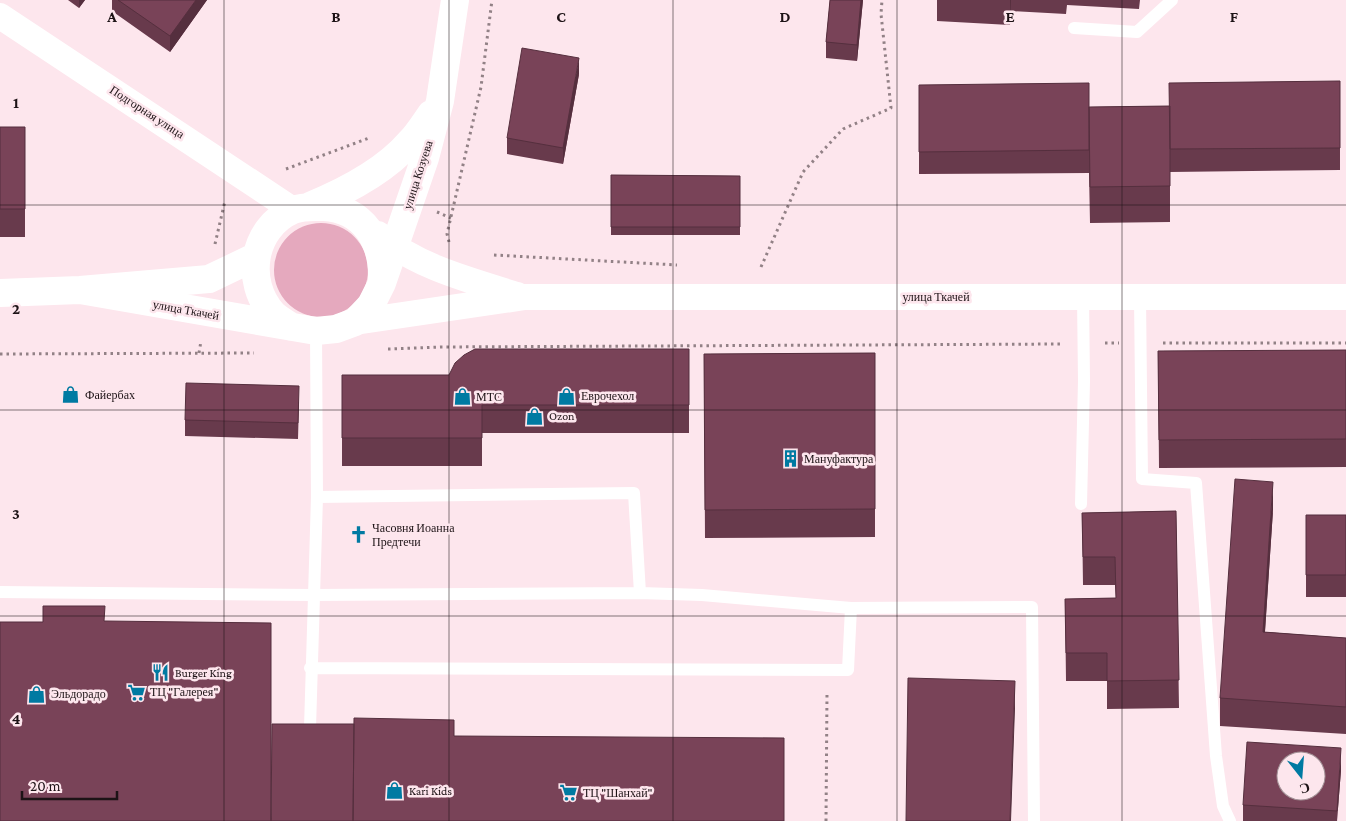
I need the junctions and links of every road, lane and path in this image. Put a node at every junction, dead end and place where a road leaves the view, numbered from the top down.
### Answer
1 (455, 0) edge
2 (492, 0) edge
3 (882, 0) edge
4 (1172, 0) edge
5 (0, 16) edge
6 (1074, 28) dead end
7 (440, 101) junction
8 (378, 134) dead end
9 (281, 168) dead end
10 (240, 174) junction
11 (302, 208) junction
12 (364, 223) junction
13 (394, 248) junction
14 (453, 249) dead end
15 (255, 257) junction
16 (759, 270) dead end
17 (209, 278) junction
18 (382, 283) junction
19 (80, 290) junction
20 (0, 293) edge
21 (525, 297) junction
22 (1083, 297) junction
23 (1140, 297) junction
24 (1346, 297) edge
25 (204, 313) junction
26 (354, 322) junction
27 (304, 329) junction
28 (1140, 343) junction
29 (1346, 343) edge
30 (1083, 344) junction
31 (383, 349) dead end
32 (199, 353) junction
33 (257, 353) dead end
34 (0, 354) edge
35 (317, 497) junction
36 (1081, 504) dead end
37 (0, 592) edge
38 (640, 593) junction
39 (313, 595) junction
40 (851, 608) junction
41 (310, 668) junction
42 (827, 670) junction
43 (310, 728) edge
44 (826, 821) edge
45 (1034, 821) edge
46 (1230, 821) edge

1 - 7 street, улица Козуева
2 - 14 path
3 - 16 path
4 - 6 lane
5 - 10 street, Подгорная улица
7 - 11 street, улица Козуева
7 - 13 street, улица Козуева
8 - 9 path
10 - 11 street, Подгорная улица
10 - 17 path
11 - 12 street
11 - 15 street
12 - 13 street, улица Ткачей
12 - 18 street
13 - 18 street, улица Козуева
13 - 21 street, улица Ткачей
15 - 17 street, улица Ткачей
15 - 27 street
17 - 19 street, улица Ткачей
18 - 26 street
19 - 20 street, улица Ткачей
19 - 25 street, улица Ткачей
21 - 22 street, улица Ткачей
21 - 26 street, улица Ткачей
22 - 23 street, улица Ткачей
22 - 30 lane
23 - 24 street, улица Ткачей
23 - 28 lane
25 - 27 street, улица Ткачей
25 - 32 path
26 - 27 street
27 - 35 lane
28 - 29 path
28 - 30 path
28 - 46 lane
30 - 31 path
30 - 36 lane
32 - 33 path
32 - 34 path
35 - 38 lane
35 - 39 lane
37 - 39 lane
38 - 39 lane
38 - 40 lane
39 - 41 lane
40 - 42 lane
40 - 45 lane
41 - 42 lane
41 - 43 lane
42 - 44 path

